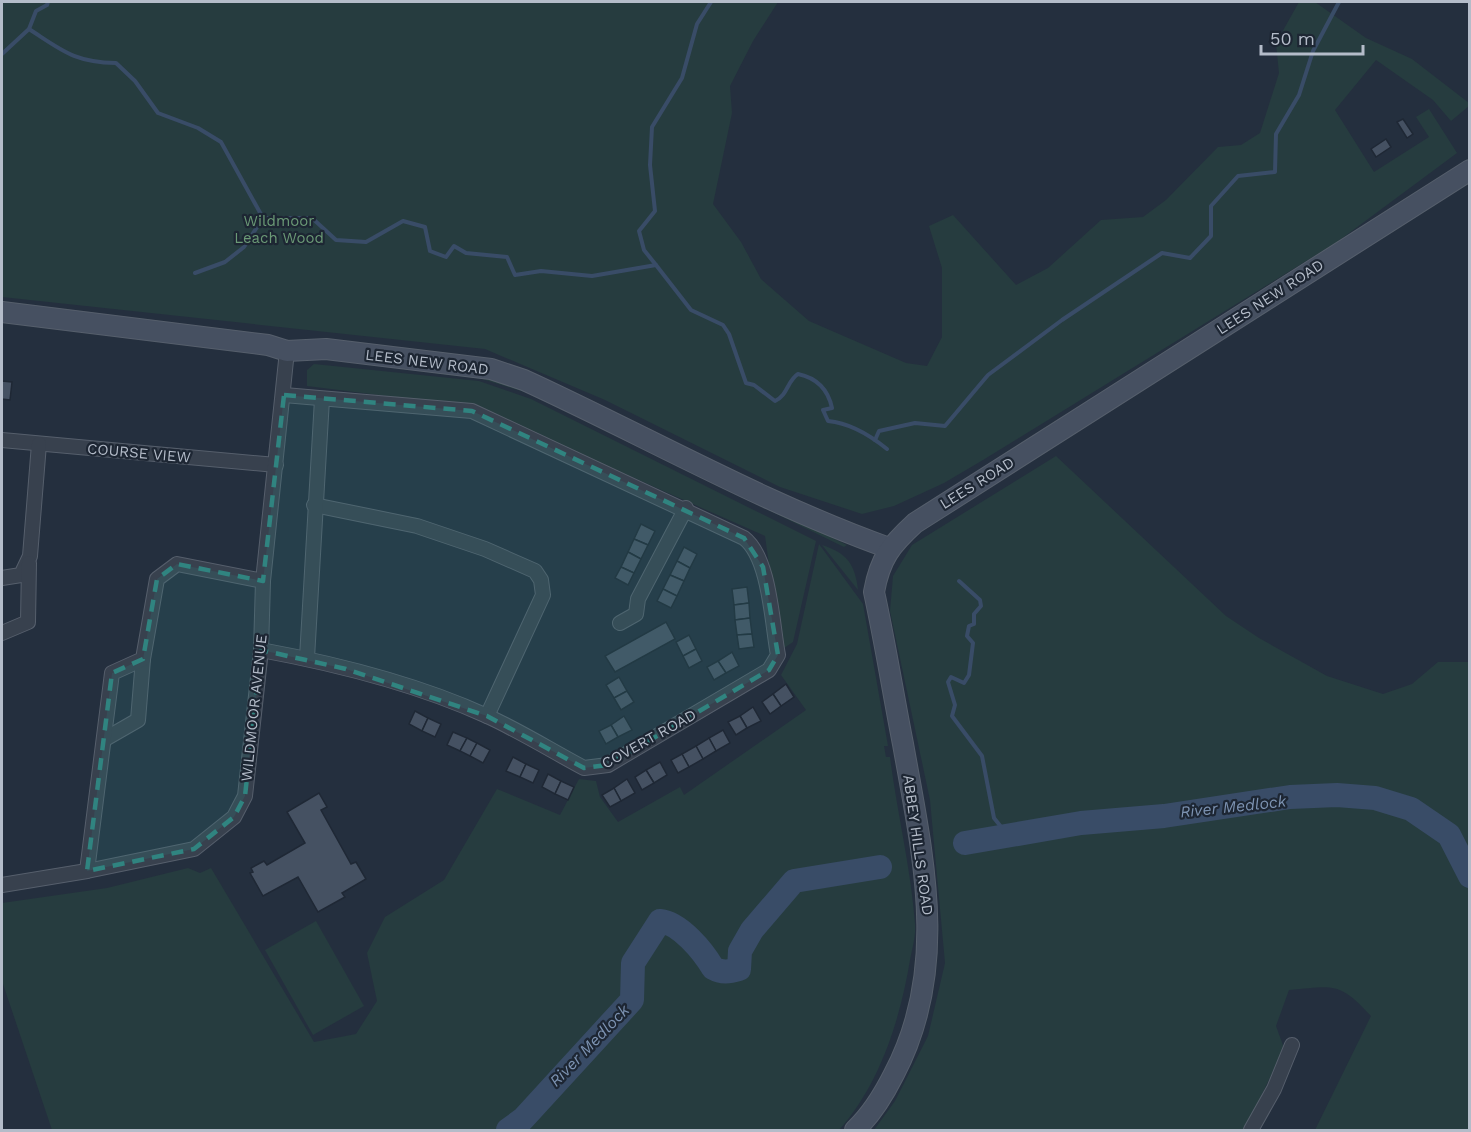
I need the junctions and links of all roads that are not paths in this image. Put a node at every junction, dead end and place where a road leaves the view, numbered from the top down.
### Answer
1 (1470, 170) edge
2 (2, 312) edge
3 (287, 351) junction
4 (284, 395) junction
5 (322, 399) junction
6 (1071, 425) joint
7 (2, 440) edge
8 (39, 444) junction
9 (276, 465) junction
10 (314, 505) junction
11 (686, 508) junction
12 (889, 548) junction
13 (30, 556) junction
14 (2, 578) edge
15 (262, 581) junction
16 (620, 623) dead end
17 (2, 633) edge
18 (261, 650) junction
19 (307, 658) junction
20 (143, 659) junction
21 (487, 716) junction
22 (105, 739) junction
23 (87, 871) junction
24 (2, 885) edge
25 (1292, 1045) dead end
26 (855, 1131) edge
27 (1251, 1131) edge

1 - 6 main road, LEES NEW ROAD
2 - 3 main road, LEES NEW ROAD
3 - 4 street, WILDMOOR AVENUE
3 - 12 main road, LEES NEW ROAD
4 - 5 street, COVERT ROAD
4 - 9 street, WILDMOOR AVENUE
5 - 10 street
5 - 11 street, COVERT ROAD
6 - 12 main road, LEES ROAD
7 - 8 street, COURSE VIEW
8 - 9 street, COURSE VIEW
8 - 13 street
9 - 15 street, WILDMOOR AVENUE
10 - 19 street
10 - 21 street
11 - 16 street
11 - 21 street, COVERT ROAD
12 - 26 main road, ABBEY HILLS ROAD
13 - 14 street
13 - 17 street
15 - 18 street, WILDMOOR AVENUE
15 - 20 street
18 - 19 street, COVERT ROAD
18 - 23 street, WILDMOOR AVENUE
19 - 21 street, COVERT ROAD
20 - 22 street
20 - 22 street
22 - 23 street
23 - 24 street, WILDMOOR AVENUE
25 - 27 street

